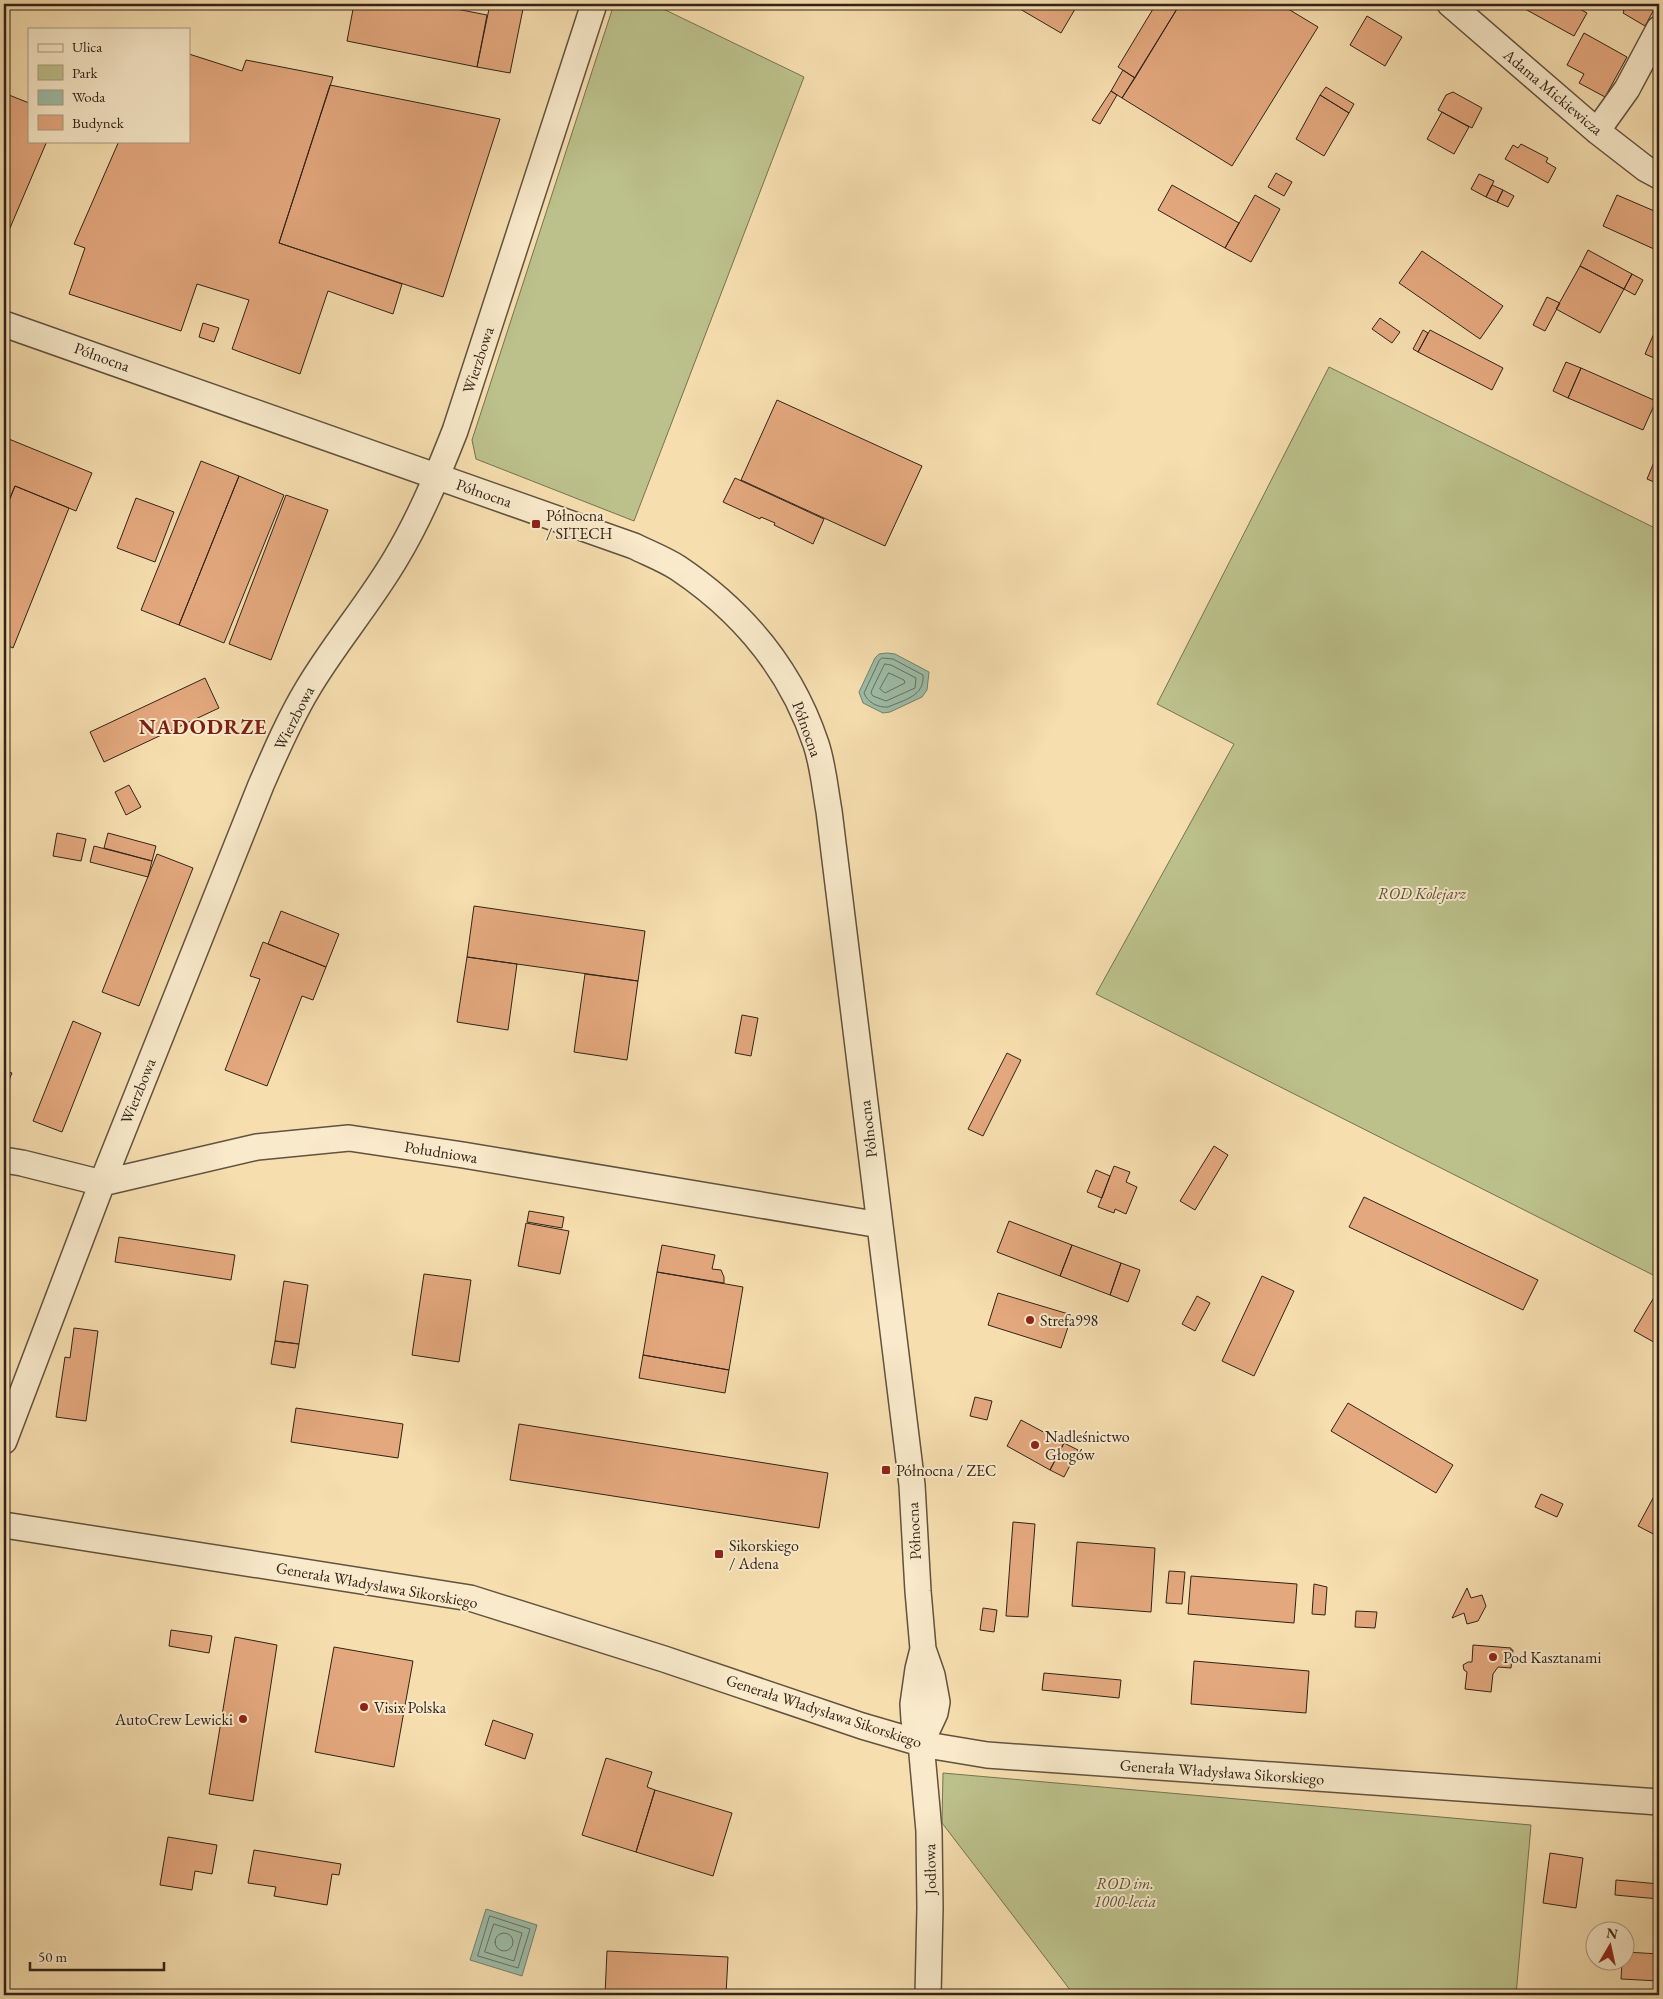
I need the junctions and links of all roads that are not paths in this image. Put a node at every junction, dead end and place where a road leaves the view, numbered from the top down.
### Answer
1 (594, 4) edge
2 (1450, 4) edge
3 (1659, 29) edge
4 (1597, 131) junction
5 (1659, 176) edge
6 (4, 324) edge
7 (437, 477) junction
8 (4, 1160) edge
9 (102, 1182) junction
10 (880, 1225) junction
11 (4, 1441) edge
12 (4, 1525) edge
13 (924, 1708) junction
14 (870, 1728) junction
15 (921, 1743) junction
16 (968, 1752) junction
17 (1659, 1802) edge
18 (928, 1995) edge

1 - 7 street, Wierzbowa
2 - 4 street, Adama Mickiewicza
3 - 4 street
4 - 5 street, Adama Mickiewicza
6 - 7 street, Północna
7 - 9 street, Wierzbowa
7 - 10 street, Północna
8 - 9 street, Południowa
9 - 10 street, Południowa
9 - 11 street, Wierzbowa
10 - 13 street, Północna
12 - 14 street, Generała Władysława Sikorskiego
13 - 14 street
13 - 15 street, Północna
13 - 16 street
14 - 15 street, Generała Władysława Sikorskiego
15 - 16 street, Generała Władysława Sikorskiego
15 - 18 street, Jodłowa
16 - 17 street, Generała Władysława Sikorskiego

